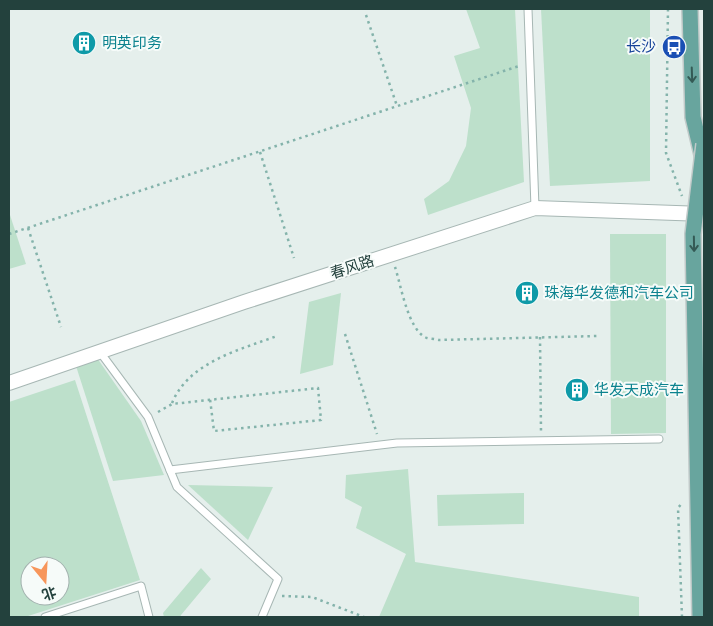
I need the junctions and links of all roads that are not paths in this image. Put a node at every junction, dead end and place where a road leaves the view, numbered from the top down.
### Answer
1 (528, 9) edge
2 (690, 9) edge
3 (704, 144) edge
4 (704, 164) edge
5 (535, 208) junction
6 (704, 214) edge
7 (100, 352) junction
8 (9, 383) edge
9 (659, 439) dead end
10 (170, 470) junction
11 (45, 617) edge
12 (150, 617) edge
13 (262, 617) edge
14 (700, 617) edge

1 - 5 lane
2 -> 4 main road
3 -> 14 main road, bridge
5 - 6 street, 春风路
5 - 7 street, 春风路
7 - 8 street, 春风路
7 - 10 lane
9 - 10 lane
10 - 13 lane
11 - 12 lane

